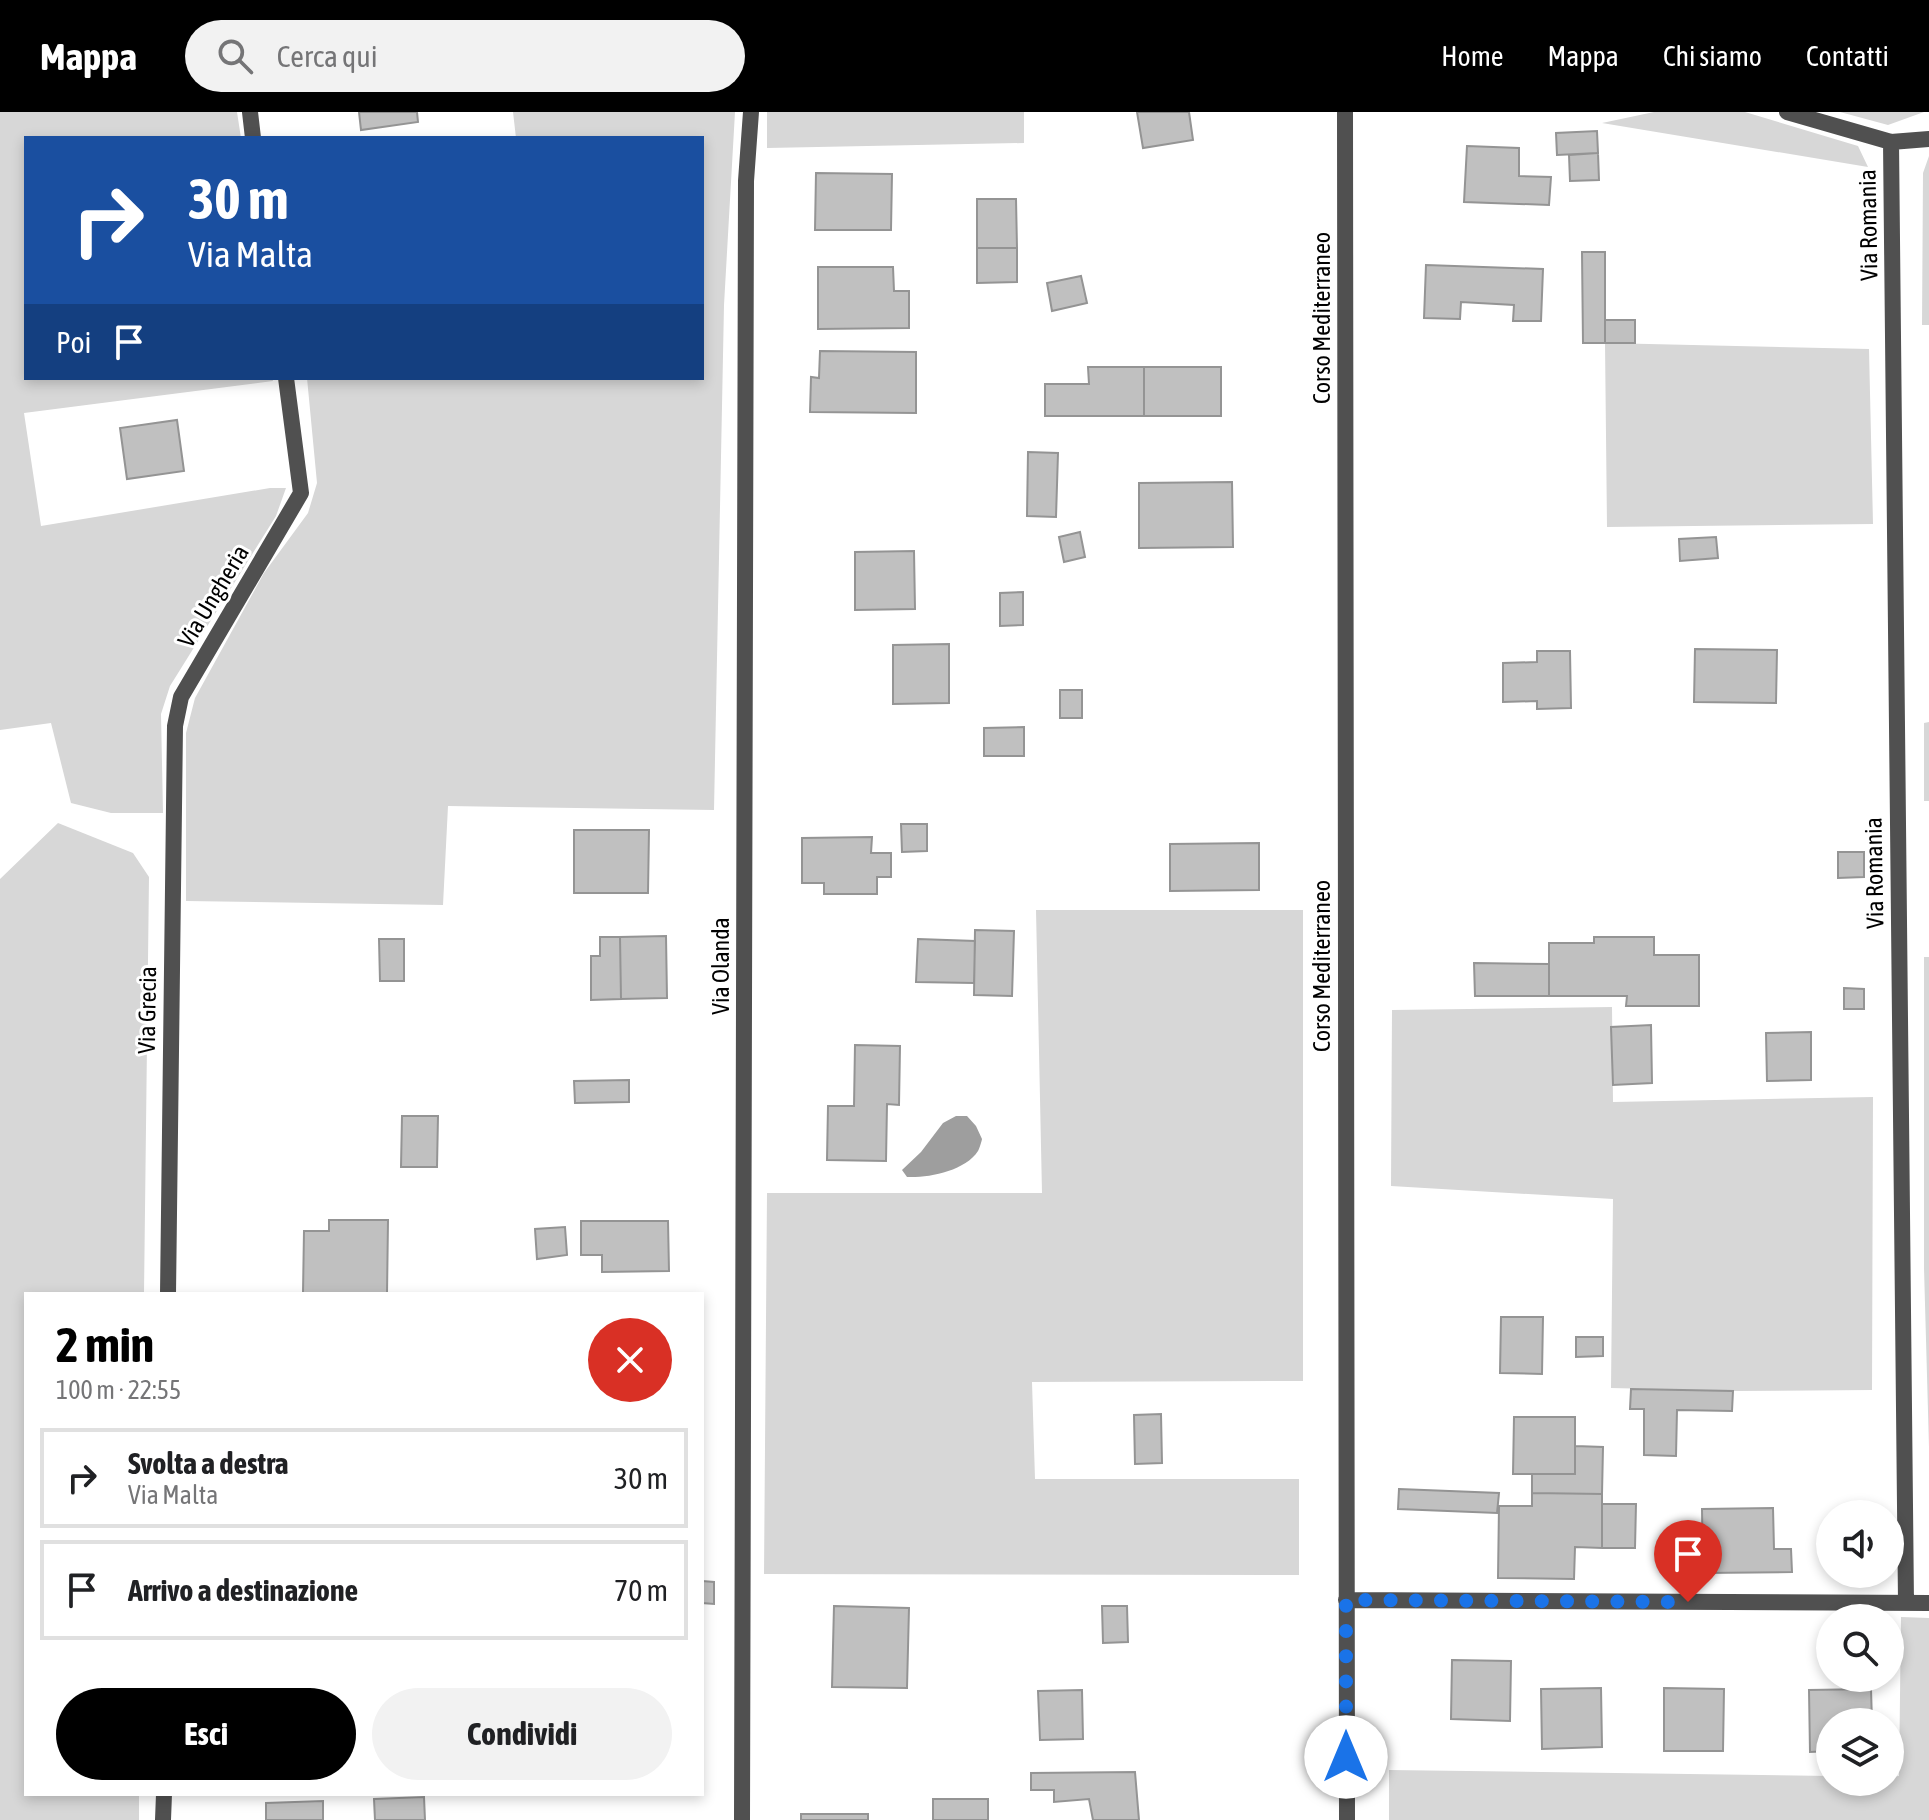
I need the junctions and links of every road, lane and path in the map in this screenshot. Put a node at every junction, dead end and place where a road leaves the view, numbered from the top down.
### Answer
1 (250, 112) edge
2 (751, 112) edge
3 (1345, 112) edge
4 (1787, 112) edge
5 (253, 136) edge
6 (1929, 139) edge
7 (1891, 142) junction
8 (286, 380) edge
9 (175, 726) joint
10 (168, 1292) edge
11 (1346, 1600) junction
12 (1906, 1603) junction
13 (1929, 1603) edge
14 (164, 1796) edge
15 (163, 1820) edge
16 (742, 1820) edge
17 (1347, 1820) edge

1 - 5 street
2 - 16 street, Via Olanda
3 - 11 street, Corso Mediterraneo
4 - 7 street
6 - 7 street
7 - 12 street, Via Romania
8 - 9 street, Via Ungheria
9 - 10 street, Via Grecia
11 - 12 street
11 - 17 street, Corso Mediterraneo
12 - 13 street
14 - 15 street

